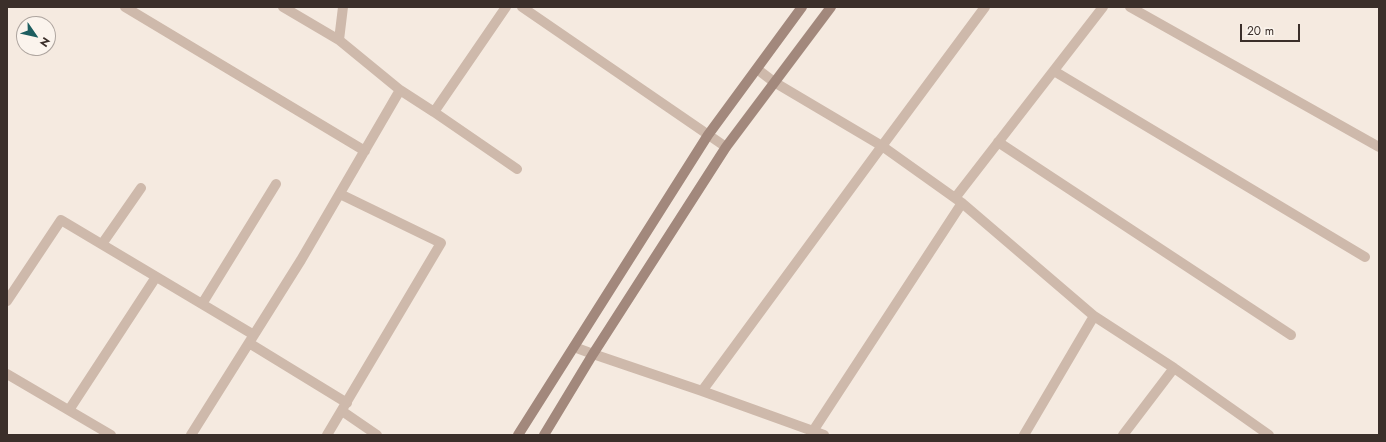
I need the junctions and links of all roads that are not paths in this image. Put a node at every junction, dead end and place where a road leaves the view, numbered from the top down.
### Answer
1 (125, 7) edge
2 (283, 7) edge
3 (343, 7) edge
4 (506, 7) edge
5 (522, 7) edge
6 (802, 7) edge
7 (831, 7) edge
8 (985, 7) edge
9 (1103, 7) edge
10 (1130, 7) edge
11 (537, 11) edge
12 (339, 40) junction
13 (756, 69) junction
14 (1054, 71) junction
15 (774, 82) junction
16 (400, 90) junction
17 (434, 112) junction
18 (708, 135) junction
19 (998, 142) junction
20 (882, 146) junction
21 (726, 147) junction
22 (1379, 147) edge
23 (365, 150) junction
24 (517, 169) dead end
25 (276, 184) dead end
26 (141, 188) dead end
27 (340, 194) junction
28 (958, 201) junction
29 (102, 244) junction
30 (1365, 257) dead end
31 (156, 276) junction
32 (7, 301) edge
33 (202, 304) junction
34 (1094, 316) junction
35 (1291, 335) dead end
36 (251, 339) junction
37 (574, 347) junction
38 (593, 354) junction
39 (1174, 368) junction
40 (7, 374) edge
41 (702, 391) junction
42 (344, 407) junction
43 (69, 410) junction
44 (813, 431) junction
45 (1265, 434) edge
46 (111, 435) edge
47 (191, 435) edge
48 (327, 435) edge
49 (377, 435) edge
50 (518, 435) edge
51 (544, 435) edge
52 (824, 435) edge
53 (1024, 435) edge
54 (1123, 435) edge

1 - 23 street
2 - 12 street
3 - 12 street
4 - 17 street
5 - 11 street
6 - 13 street
7 - 15 street
8 - 20 street
9 - 14 street
10 - 22 street
11 - 18 street
12 - 16 street
13 - 15 street
13 - 18 street
14 - 19 street
14 - 30 street
15 - 20 street
15 - 21 street
16 - 17 street
16 - 23 street
17 - 24 street
18 - 21 street
18 - 37 street
19 - 28 street
19 - 35 street
20 - 28 street
20 - 41 street
21 - 38 street
23 - 27 street
25 - 33 street
26 - 29 street
27 - 36 street
27 - 42 street
28 - 34 street
28 - 44 street
29 - 31 street
29 - 32 street
31 - 33 street
31 - 43 street
33 - 36 street
34 - 39 street
34 - 53 street
36 - 42 street
36 - 47 street
37 - 38 street
37 - 50 street
38 - 41 street
38 - 51 street
39 - 45 street
39 - 54 street
40 - 43 street
41 - 44 street
42 - 48 street
42 - 49 street
43 - 46 street
44 - 52 street

